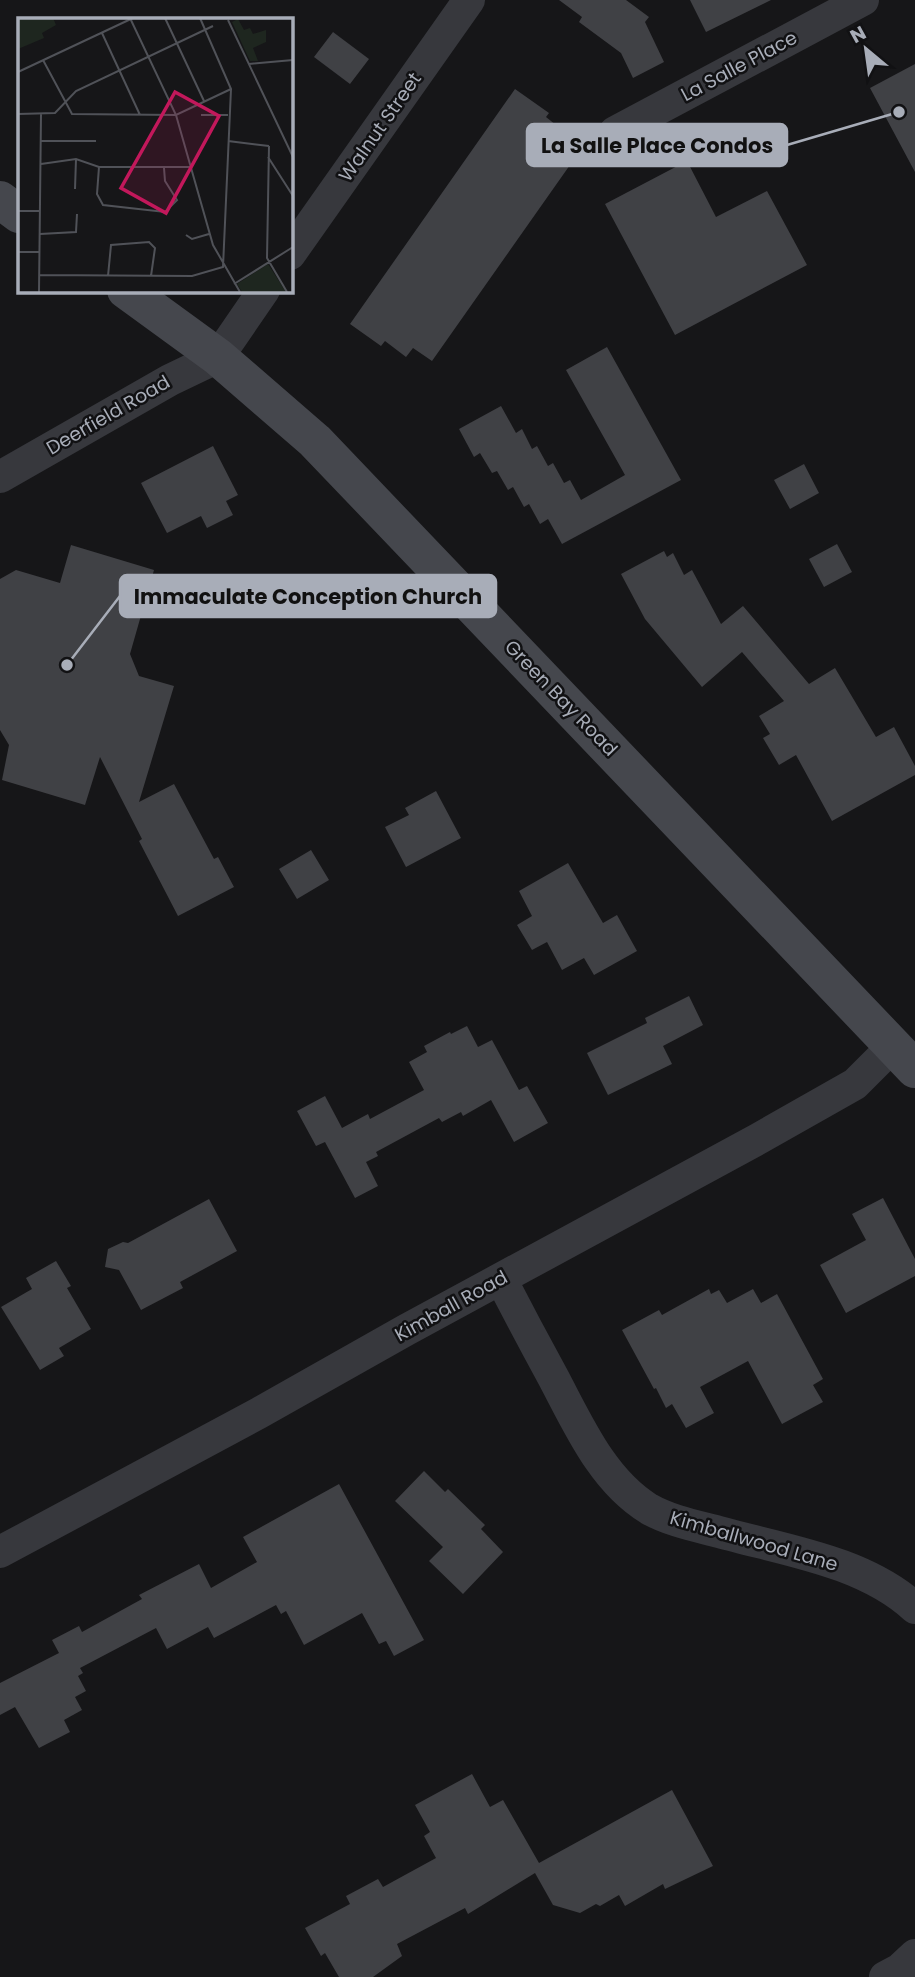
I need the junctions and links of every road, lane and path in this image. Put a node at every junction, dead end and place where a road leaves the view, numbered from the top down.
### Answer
1 (469, 0) edge
2 (863, 0) edge
3 (615, 132) dead end
4 (0, 200) edge
5 (18, 213) edge
6 (292, 251) edge
7 (129, 292) edge
8 (263, 292) edge
9 (218, 357) junction
10 (0, 477) edge
11 (904, 1058) edge
12 (500, 1279) junction
13 (0, 1552) edge
14 (915, 1608) edge
15 (915, 1955) edge
16 (885, 1977) edge

1 - 6 street, Walnut Street
2 - 3 street, La Salle Place
4 - 5 main road
7 - 9 main road, Green Bay Road
8 - 9 street
9 - 10 street, Deerfield Road
9 - 11 main road, Green Bay Road
11 - 12 street, Kimball Road
12 - 13 street, Kimball Road
12 - 14 street, Kimballwood Lane
15 - 16 street

